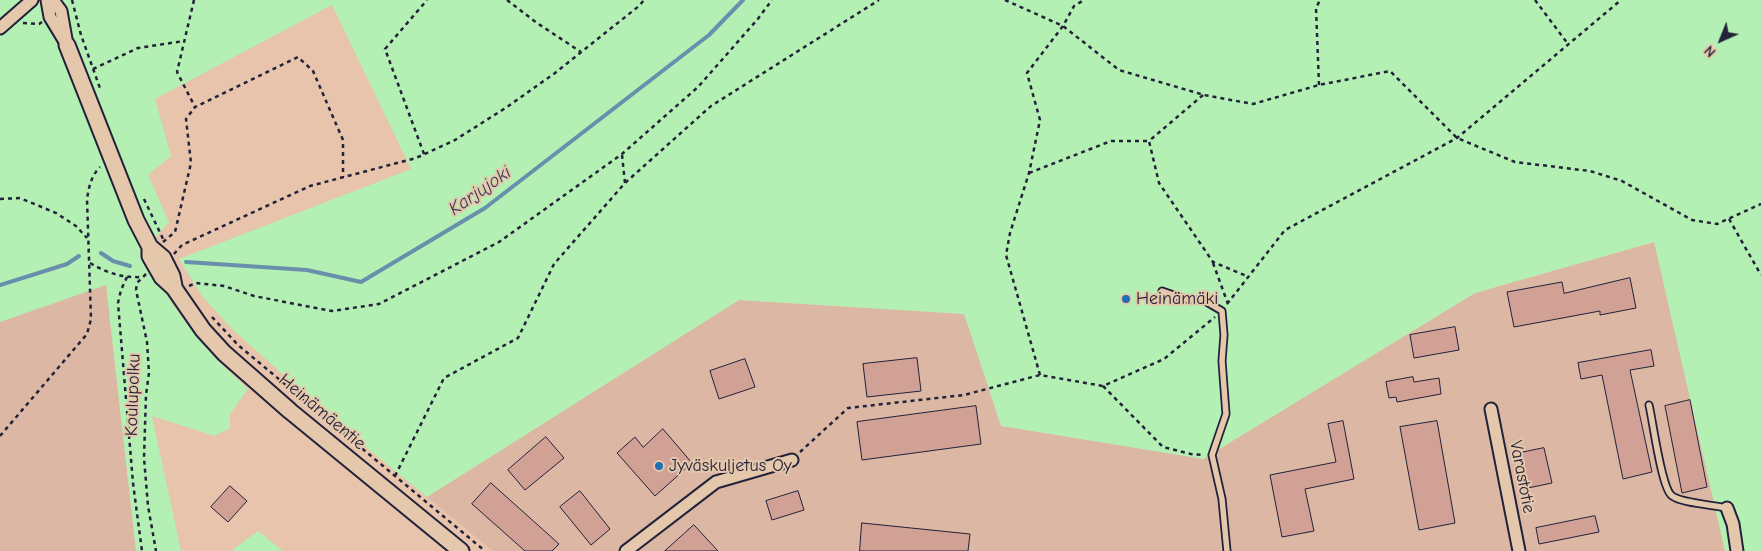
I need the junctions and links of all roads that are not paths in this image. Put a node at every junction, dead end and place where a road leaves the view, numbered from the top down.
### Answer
1 (32, 0) edge
2 (47, 0) edge
3 (53, 0) edge
4 (0, 28) edge
5 (67, 45) junction
6 (157, 244) junction
7 (181, 287) junction
8 (1162, 291) dead end
9 (1649, 405) dead end
10 (1491, 409) dead end
11 (792, 460) road end
12 (1727, 508) joint
13 (461, 551) edge
14 (626, 551) edge
15 (1227, 551) edge
16 (1519, 551) edge
17 (1737, 551) edge

1 - 4 street
2 - 5 street, Heinämäentie
3 - 5 street, Heinämäentie
5 - 6 street, Heinämäentie
6 - 7 street, Heinämäentie
6 - 7 street, Heinämäentie
7 - 13 street, Heinämäentie
8 - 15 lane
9 - 12 lane
10 - 16 street, Varastotie
11 - 14 street
12 - 17 street

